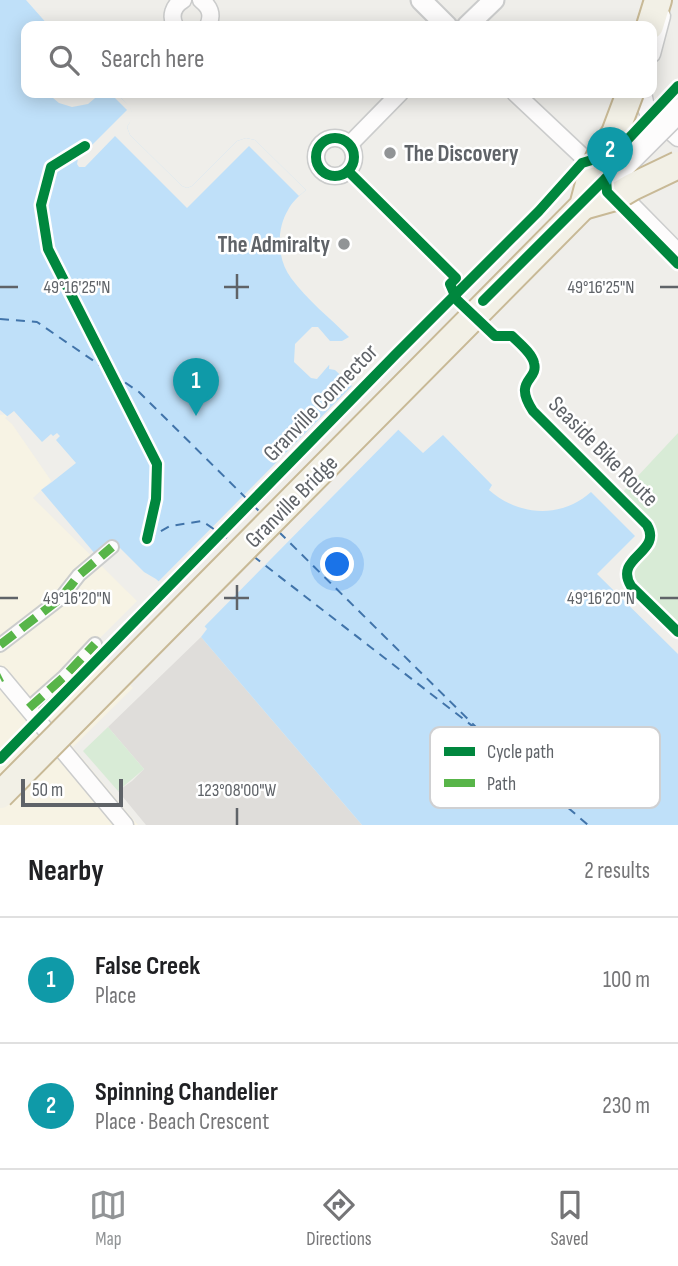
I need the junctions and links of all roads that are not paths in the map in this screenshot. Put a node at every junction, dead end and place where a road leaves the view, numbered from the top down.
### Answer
1 (183, 0) edge
2 (421, 0) edge
3 (494, 0) edge
4 (658, 0) edge
5 (666, 0) edge
6 (206, 1) edge
7 (173, 21) edge
8 (210, 21) edge
9 (442, 21) edge
10 (472, 21) edge
11 (652, 21) edge
12 (657, 35) edge
13 (395, 98) edge
14 (520, 98) edge
15 (628, 98) edge
16 (644, 98) edge
17 (678, 105) edge
18 (669, 117) edge
19 (678, 138) edge
20 (350, 144) dead end
21 (678, 165) edge
22 (606, 178) junction
23 (583, 206) junction
24 (678, 251) edge
25 (483, 301) dead end
26 (112, 547) dead end
27 (95, 644) dead end
28 (0, 645) edge
29 (1, 677) edge
30 (29, 708) junction
31 (0, 795) edge
32 (125, 825) edge

1 - 7 street
2 - 9 street
3 - 10 street
4 - 11 highway
5 - 12 street
6 - 8 street
13 - 20 street
14 - 22 street
15 - 23 highway, Granville Bridge, bridge
16 - 18 street
17 - 18 street
18 - 19 street
18 - 22 street
18 - 23 main road, Granville Bridge, bridge
21 - 23 highway, Granville Bridge, bridge
22 - 24 street
22 - 25 street
23 - 31 highway, Granville Bridge, bridge
26 - 28 street
27 - 30 street
29 - 30 street
30 - 32 street

